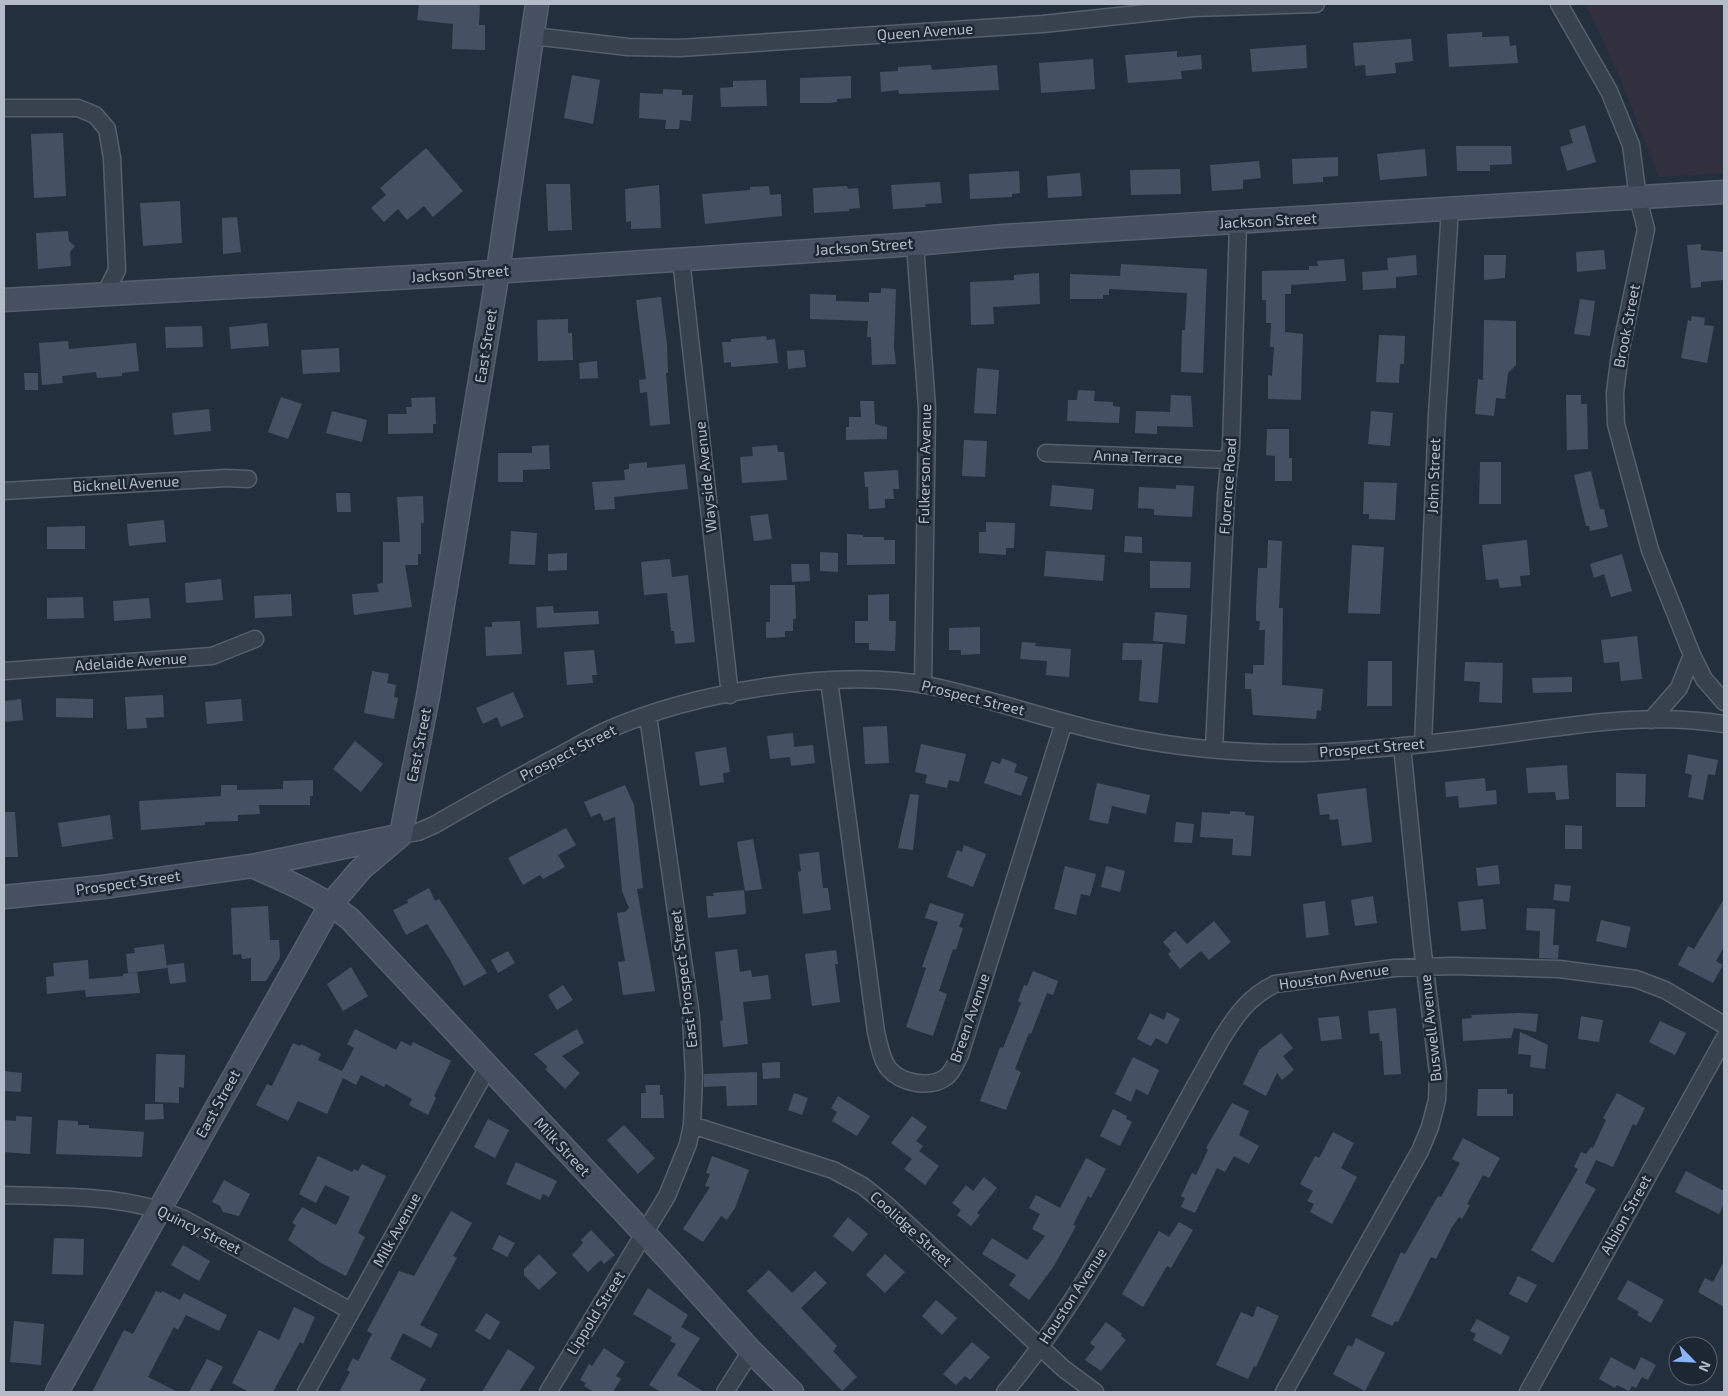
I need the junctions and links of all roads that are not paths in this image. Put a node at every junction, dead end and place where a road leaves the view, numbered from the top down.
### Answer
1 (537, 4) edge
2 (1104, 4) edge
3 (1316, 4) edge
4 (1558, 4) edge
5 (1188, 6) edge
6 (1081, 21) junction
7 (533, 36) junction
8 (4, 108) edge
9 (1724, 192) edge
10 (1638, 198) junction
11 (1450, 209) junction
12 (1238, 223) junction
13 (916, 244) junction
14 (682, 259) junction
15 (498, 271) junction
16 (105, 294) junction
17 (4, 300) edge
18 (1046, 454) dead end
19 (1230, 460) junction
20 (248, 479) dead end
21 (4, 491) edge
22 (255, 638) dead end
23 (1692, 655) junction
24 (4, 671) edge
25 (829, 680) junction
26 (922, 684) junction
27 (730, 695) junction
28 (1724, 702) edge
29 (648, 716) junction
30 (1650, 720) junction
31 (1064, 722) junction
32 (1724, 724) edge
33 (1423, 744) junction
34 (1402, 746) junction
35 (1214, 749) junction
36 (402, 835) junction
37 (252, 866) junction
38 (4, 897) edge
39 (331, 904) junction
40 (1425, 967) junction
41 (1724, 1024) edge
42 (1724, 1039) edge
43 (488, 1067) junction
44 (692, 1125) junction
45 (4, 1195) edge
46 (160, 1208) junction
47 (645, 1234) junction
48 (351, 1311) junction
49 (1041, 1347) junction
50 (750, 1351) junction
51 (57, 1392) edge
52 (306, 1392) edge
53 (548, 1392) edge
54 (725, 1392) edge
55 (792, 1392) edge
56 (1005, 1392) edge
57 (1095, 1392) edge
58 (1284, 1392) edge
59 (1528, 1392) edge

1 - 7 main road, East Street
2 - 6 street
3 - 5 street, Queen Avenue
4 - 10 street, Brook Street
5 - 6 street, Queen Avenue
6 - 7 street, Queen Avenue
7 - 15 main road, East Street
8 - 16 street
9 - 10 main road, Jackson Street
10 - 11 main road, Jackson Street
10 - 23 street, Brook Street
11 - 12 main road, Jackson Street
11 - 33 street, John Street
12 - 13 main road, Jackson Street
12 - 19 street, Florence Road
13 - 14 main road, Jackson Street
13 - 26 street, Fulkerson Avenue
14 - 15 main road, Jackson Street
14 - 27 street, Wayside Avenue
15 - 16 main road, Jackson Street
15 - 36 main road, East Street
16 - 17 main road, Jackson Street
18 - 19 street, Anna Terrace
19 - 35 street, Florence Road
20 - 21 street, Bicknell Avenue
22 - 24 street, Adelaide Avenue
23 - 28 street, Brook Street
23 - 30 street
25 - 26 street, Prospect Street
25 - 27 street, Prospect Street
25 - 31 street, Breen Avenue
26 - 31 street, Prospect Street
27 - 29 street, Prospect Street
29 - 36 street, Prospect Street
29 - 44 street, East Prospect Street
30 - 32 street, Prospect Street
30 - 33 street, Prospect Street
31 - 35 street, Prospect Street
33 - 34 street, Prospect Street
34 - 35 street, Prospect Street
34 - 40 street, Buswell Avenue
36 - 37 main road, Prospect Street
36 - 39 main road, East Street
37 - 38 main road, Prospect Street
37 - 39 main road
39 - 43 main road, Milk Street
39 - 46 main road, East Street
40 - 41 street, Houston Avenue
40 - 49 street, Houston Avenue
40 - 58 street, Buswell Avenue
42 - 59 street, Albion Street
43 - 47 main road, Milk Street
43 - 48 street, Milk Avenue
44 - 47 street, East Prospect Street
44 - 49 street, Coolidge Street
45 - 46 street, Quincy Street
46 - 48 street, Quincy Street
46 - 51 main road, East Street
47 - 50 main road, Milk Street
47 - 53 street, Lippold Street
48 - 52 street, Milk Avenue
49 - 56 street, Houston Avenue
49 - 57 street, Coolidge Street
50 - 54 street
50 - 55 main road, Milk Street

